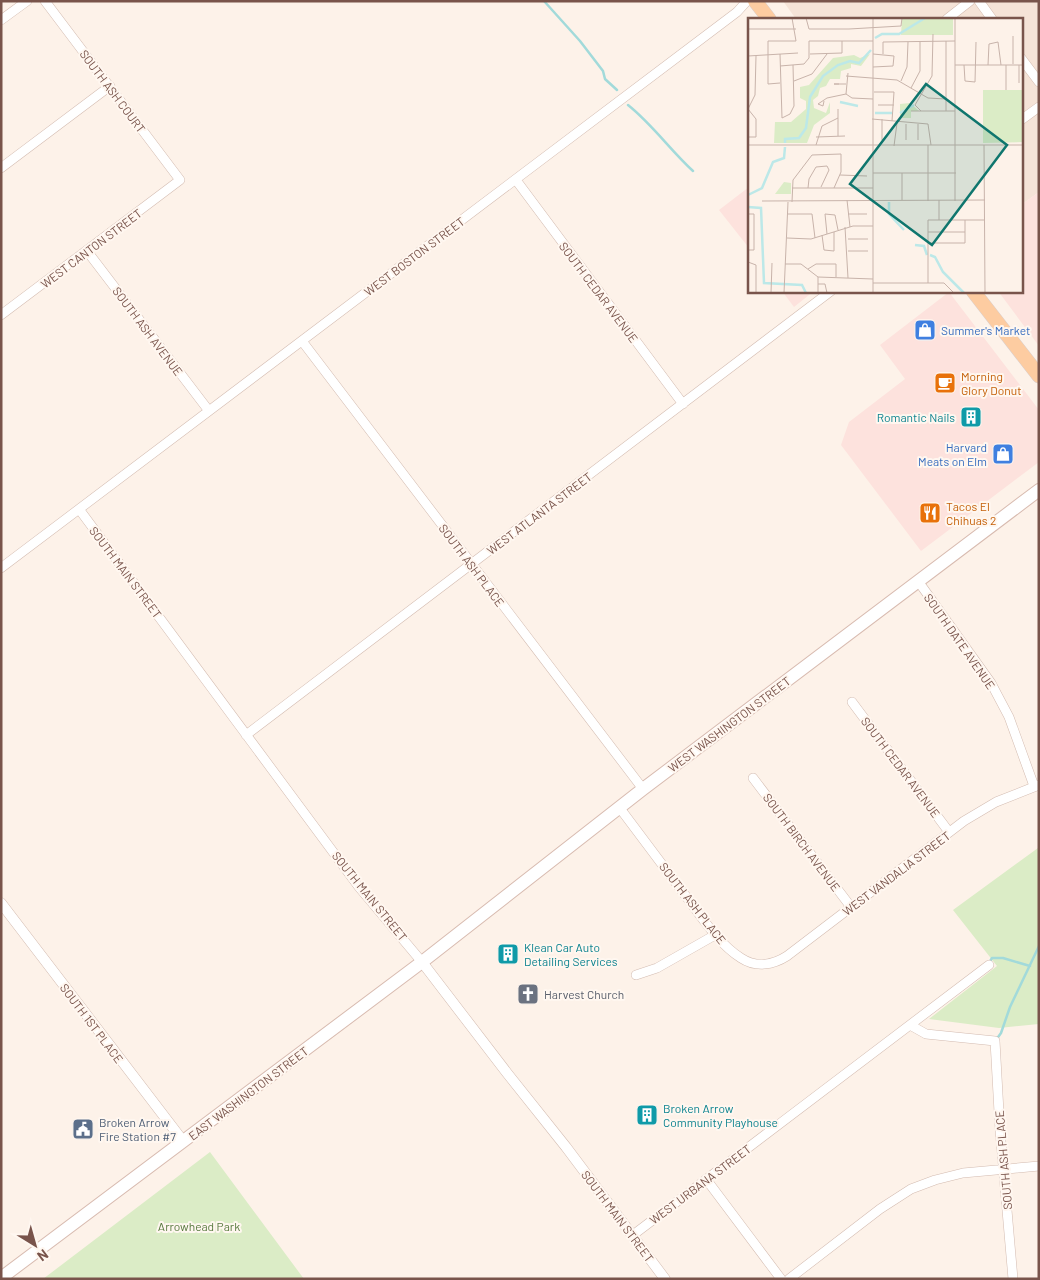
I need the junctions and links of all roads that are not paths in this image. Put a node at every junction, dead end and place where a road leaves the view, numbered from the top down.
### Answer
1 (27, 1) edge
2 (45, 1) edge
3 (746, 1) edge
4 (755, 1) edge
5 (970, 1) edge
6 (979, 1) edge
7 (767, 18) edge
8 (948, 18) edge
9 (991, 18) edge
10 (1, 20) edge
11 (1022, 59) edge
12 (1039, 82) edge
13 (110, 86) junction
14 (1039, 107) edge
15 (1022, 119) edge
16 (1, 168) edge
17 (180, 180) joint
18 (516, 180) junction
19 (87, 251) junction
20 (831, 292) edge
21 (974, 292) edge
22 (1, 315) edge
23 (302, 341) junction
24 (1039, 376) edge
25 (683, 404) junction
26 (210, 411) junction
27 (1039, 490) edge
28 (79, 509) junction
29 (471, 564) junction
30 (1, 568) edge
31 (918, 581) junction
32 (852, 702) dead end
33 (246, 735) junction
34 (753, 778) dead end
35 (1036, 786) edge
36 (643, 789) junction
37 (619, 808) junction
38 (949, 832) junction
39 (1, 903) edge
40 (851, 907) junction
41 (715, 935) junction
42 (422, 962) junction
43 (758, 964) joint
44 (989, 965) dead end
45 (636, 975) dead end
46 (910, 1025) junction
47 (183, 1142) junction
48 (1039, 1166) edge
49 (1004, 1169) junction
50 (706, 1179) junction
51 (633, 1235) junction
52 (1, 1278) edge
53 (665, 1279) edge
54 (781, 1279) edge
55 (789, 1279) edge
56 (1013, 1279) edge

1 - 10 street
2 - 13 street, SOUTH ASH COURT
3 - 18 street, WEST BOSTON STREET
4 - 7 main road
5 - 8 street
6 - 9 street
11 - 12 street
13 - 16 street
13 - 17 street, SOUTH ASH COURT
14 - 15 street
17 - 19 street, WEST CANTON STREET
18 - 23 street, WEST BOSTON STREET
18 - 25 street, SOUTH CEDAR AVENUE
19 - 22 street, WEST CANTON STREET
19 - 26 street, SOUTH ASH AVENUE
20 - 25 street, WEST ATLANTA STREET
21 - 24 main road
23 - 26 street, WEST BOSTON STREET
23 - 29 street, SOUTH ASH PLACE
25 - 29 street, WEST ATLANTA STREET
26 - 28 street, WEST BOSTON STREET
27 - 31 main road, WEST WASHINGTON STREET
28 - 30 street, WEST BOSTON STREET
28 - 33 street, SOUTH MAIN STREET
29 - 33 street, WEST ATLANTA STREET
29 - 36 street, SOUTH ASH PLACE
31 - 35 street, SOUTH DATE AVENUE
31 - 36 main road, WEST WASHINGTON STREET
32 - 38 street, SOUTH CEDAR AVENUE
33 - 42 street, SOUTH MAIN STREET
34 - 40 street, SOUTH BIRCH AVENUE
35 - 38 street, WEST VANDALIA STREET
36 - 37 main road, WEST WASHINGTON STREET
37 - 41 street, SOUTH ASH PLACE
37 - 42 main road, WEST WASHINGTON STREET
38 - 40 street, WEST VANDALIA STREET
39 - 47 street, SOUTH 1ST PLACE
40 - 43 street, WEST VANDALIA STREET
41 - 43 street, SOUTH ASH PLACE
41 - 45 street
42 - 47 main road, EAST WASHINGTON STREET
42 - 51 street, SOUTH MAIN STREET
44 - 46 street, WEST URBANA STREET
46 - 49 street, SOUTH ASH PLACE
46 - 50 street, WEST URBANA STREET
47 - 52 main road, EAST WASHINGTON STREET
48 - 49 street
49 - 55 street
49 - 56 street, SOUTH ASH PLACE
50 - 51 street, WEST URBANA STREET
50 - 54 street
51 - 53 street, SOUTH MAIN STREET

